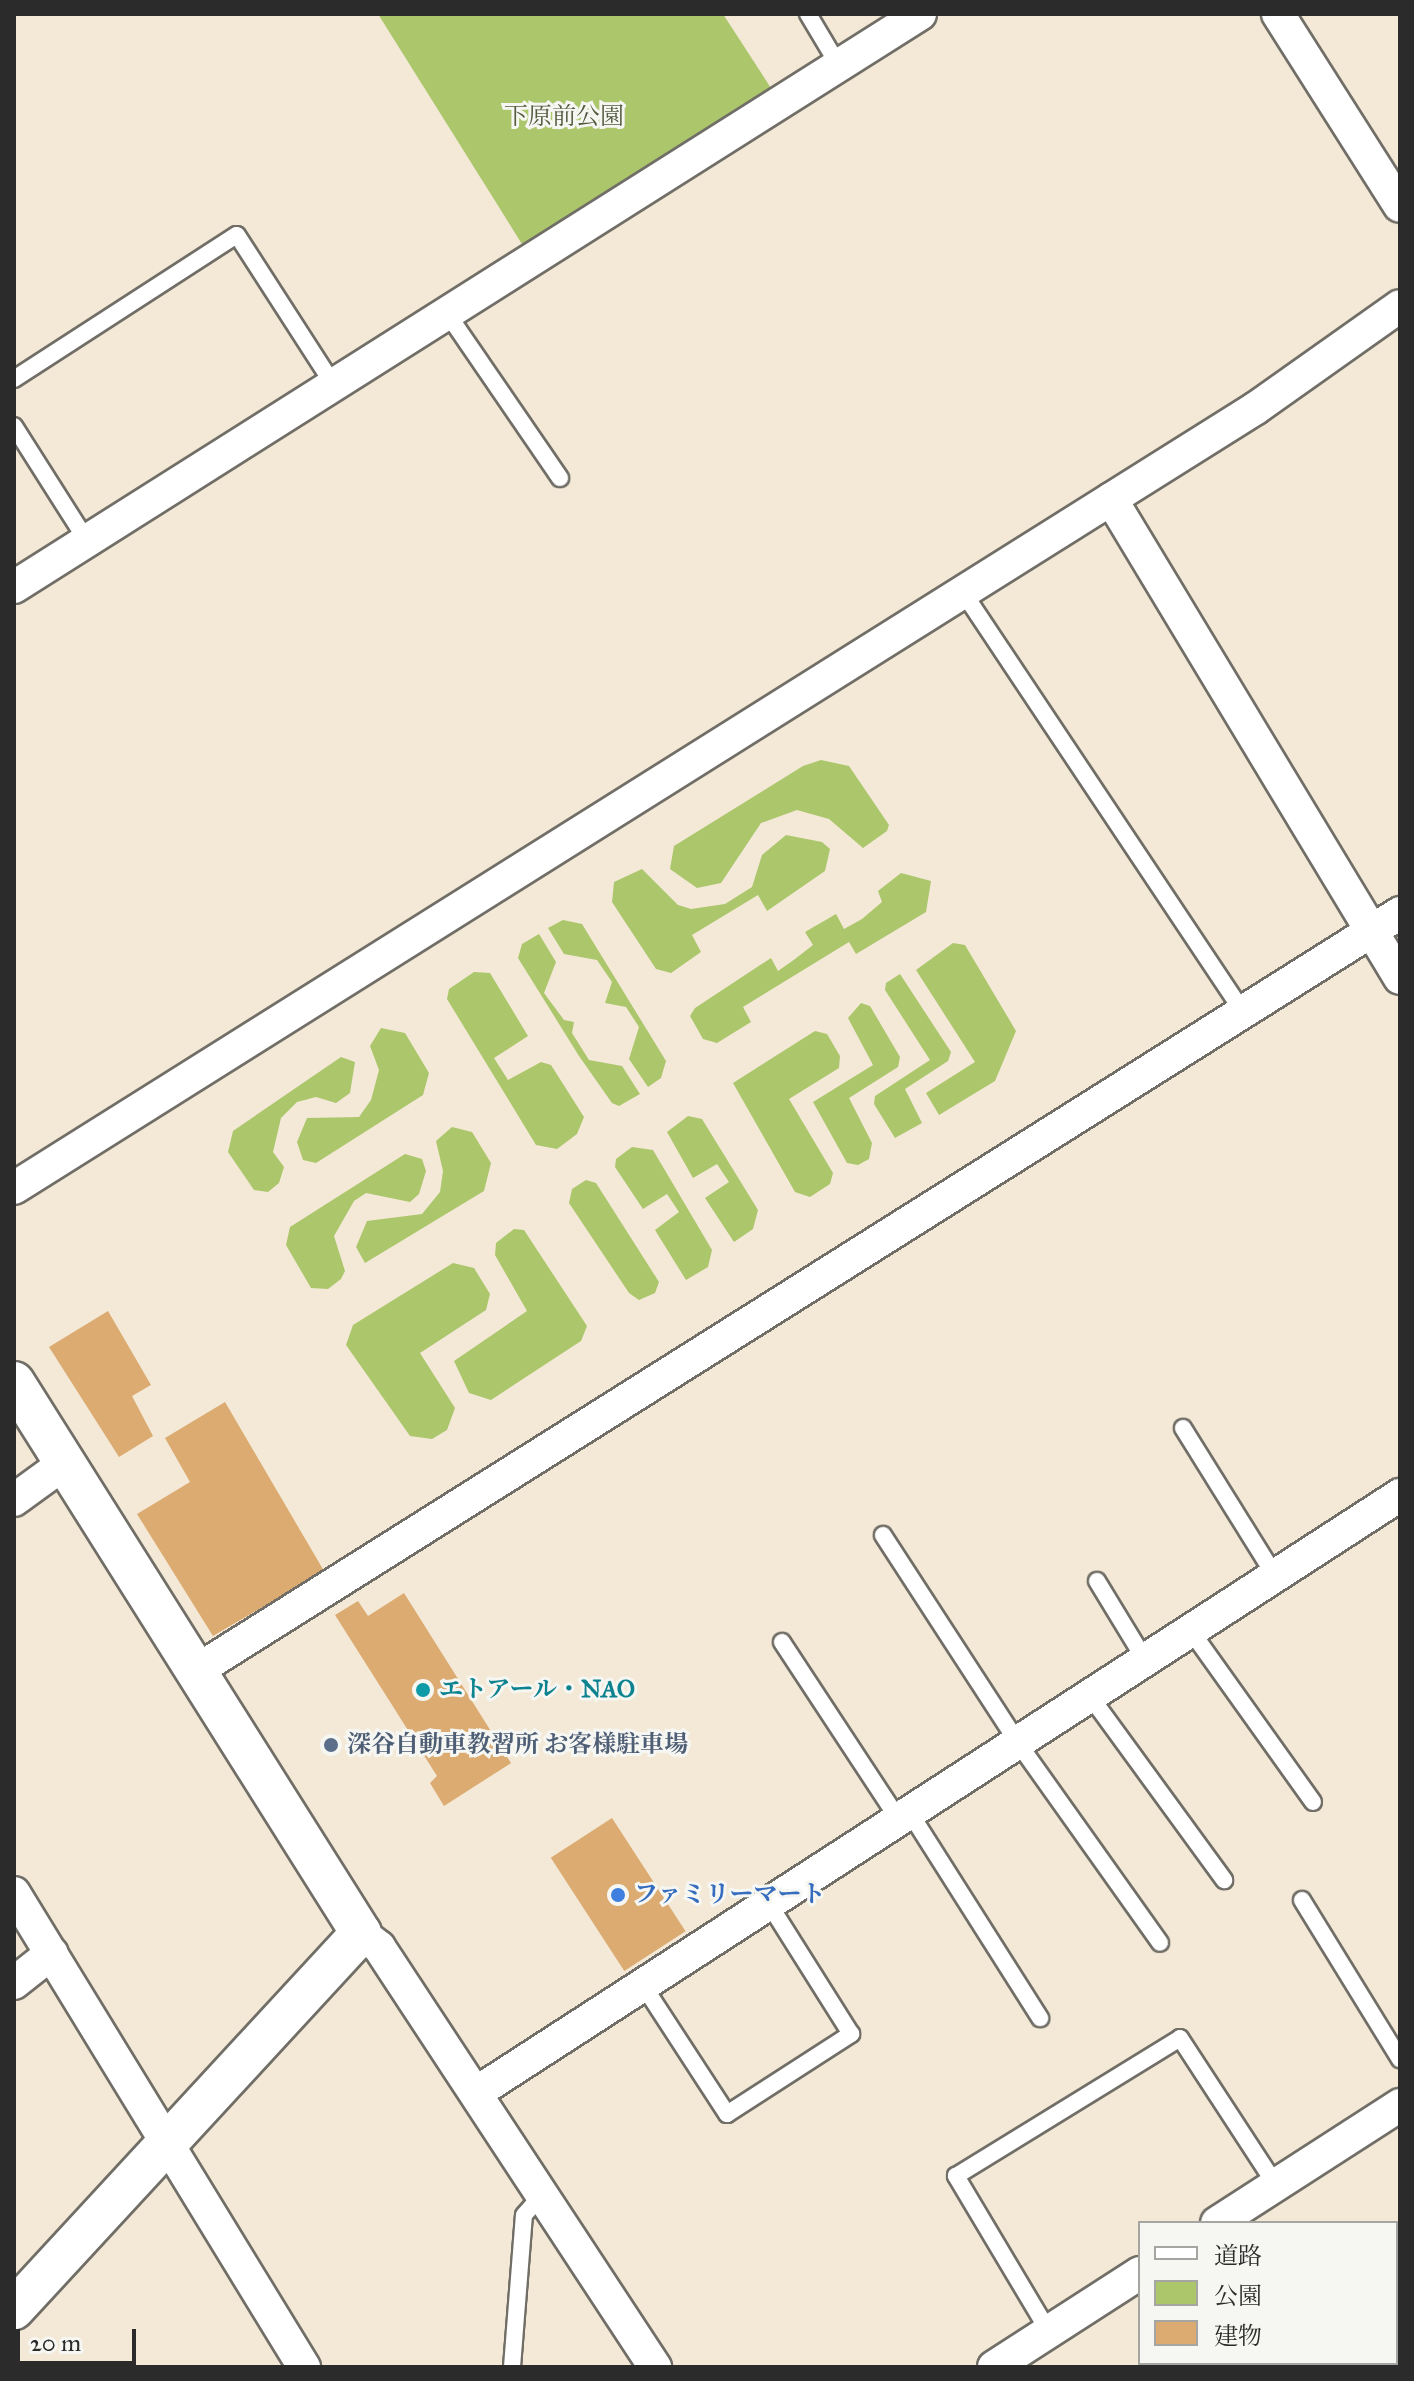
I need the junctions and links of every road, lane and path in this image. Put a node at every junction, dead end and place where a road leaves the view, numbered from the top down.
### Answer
1 (808, 14) edge
2 (920, 14) edge
3 (1278, 14) edge
4 (839, 66) junction
5 (1400, 206) edge
6 (1400, 306) edge
7 (447, 313) junction
8 (14, 379) edge
9 (333, 384) junction
10 (14, 426) edge
11 (560, 478) dead end
12 (1111, 499) junction
13 (87, 541) junction
14 (14, 587) edge
15 (963, 592) junction
16 (1400, 913) edge
17 (1371, 931) junction
18 (1400, 978) edge
19 (1243, 1012) junction
20 (14, 1188) edge
21 (14, 1382) edge
22 (1183, 1428) dead end
23 (65, 1463) junction
24 (1400, 1495) edge
25 (14, 1500) edge
26 (883, 1535) dead end
27 (1275, 1576) junction
28 (1097, 1581) dead end
29 (1191, 1631) junction
30 (782, 1642) dead end
31 (1145, 1660) junction
32 (196, 1671) junction
33 (1090, 1696) junction
34 (1018, 1743) junction
35 (1313, 1802) dead end
36 (904, 1816) junction
37 (1224, 1880) dead end
38 (14, 1893) edge
39 (1302, 1900) dead end
40 (769, 1904) junction
41 (361, 1933) junction
42 (1160, 1943) dead end
43 (52, 1953) junction
44 (14, 1983) edge
45 (643, 1985) junction
46 (1040, 2018) dead end
47 (1400, 2059) edge
48 (476, 2093) junction
49 (1400, 2105) edge
50 (165, 2146) junction
51 (1276, 2185) junction
52 (543, 2194) junction
53 (1220, 2221) edge
54 (1138, 2274) edge
55 (14, 2309) edge
56 (1049, 2332) junction
57 (304, 2367) edge
58 (512, 2367) edge
59 (655, 2367) edge
60 (994, 2367) edge

1 - 4 lane
2 - 4 street
3 - 5 street
4 - 7 street
6 - 12 street
7 - 9 street
7 - 11 lane
8 - 9 lane
9 - 13 street
10 - 13 lane
12 - 15 street
12 - 17 street
13 - 14 street
15 - 19 lane
15 - 20 street
16 - 17 street
17 - 18 street
17 - 19 street
19 - 32 street
21 - 23 street
22 - 27 lane
23 - 25 street
23 - 32 street
24 - 27 street
26 - 34 lane
27 - 29 street
28 - 31 lane
29 - 31 street
29 - 35 lane
30 - 36 lane
31 - 33 street
32 - 41 street
33 - 34 street
33 - 37 lane
34 - 36 street
34 - 42 lane
36 - 40 street
36 - 46 lane
38 - 43 street
39 - 47 lane
40 - 45 street
40 - 45 lane
41 - 48 street
41 - 50 street
43 - 44 street
43 - 50 street
45 - 48 street
48 - 52 street
49 - 51 street
50 - 55 street
50 - 57 street
51 - 53 street
51 - 56 lane
52 - 58 lane
52 - 59 street
54 - 56 street
56 - 60 street

